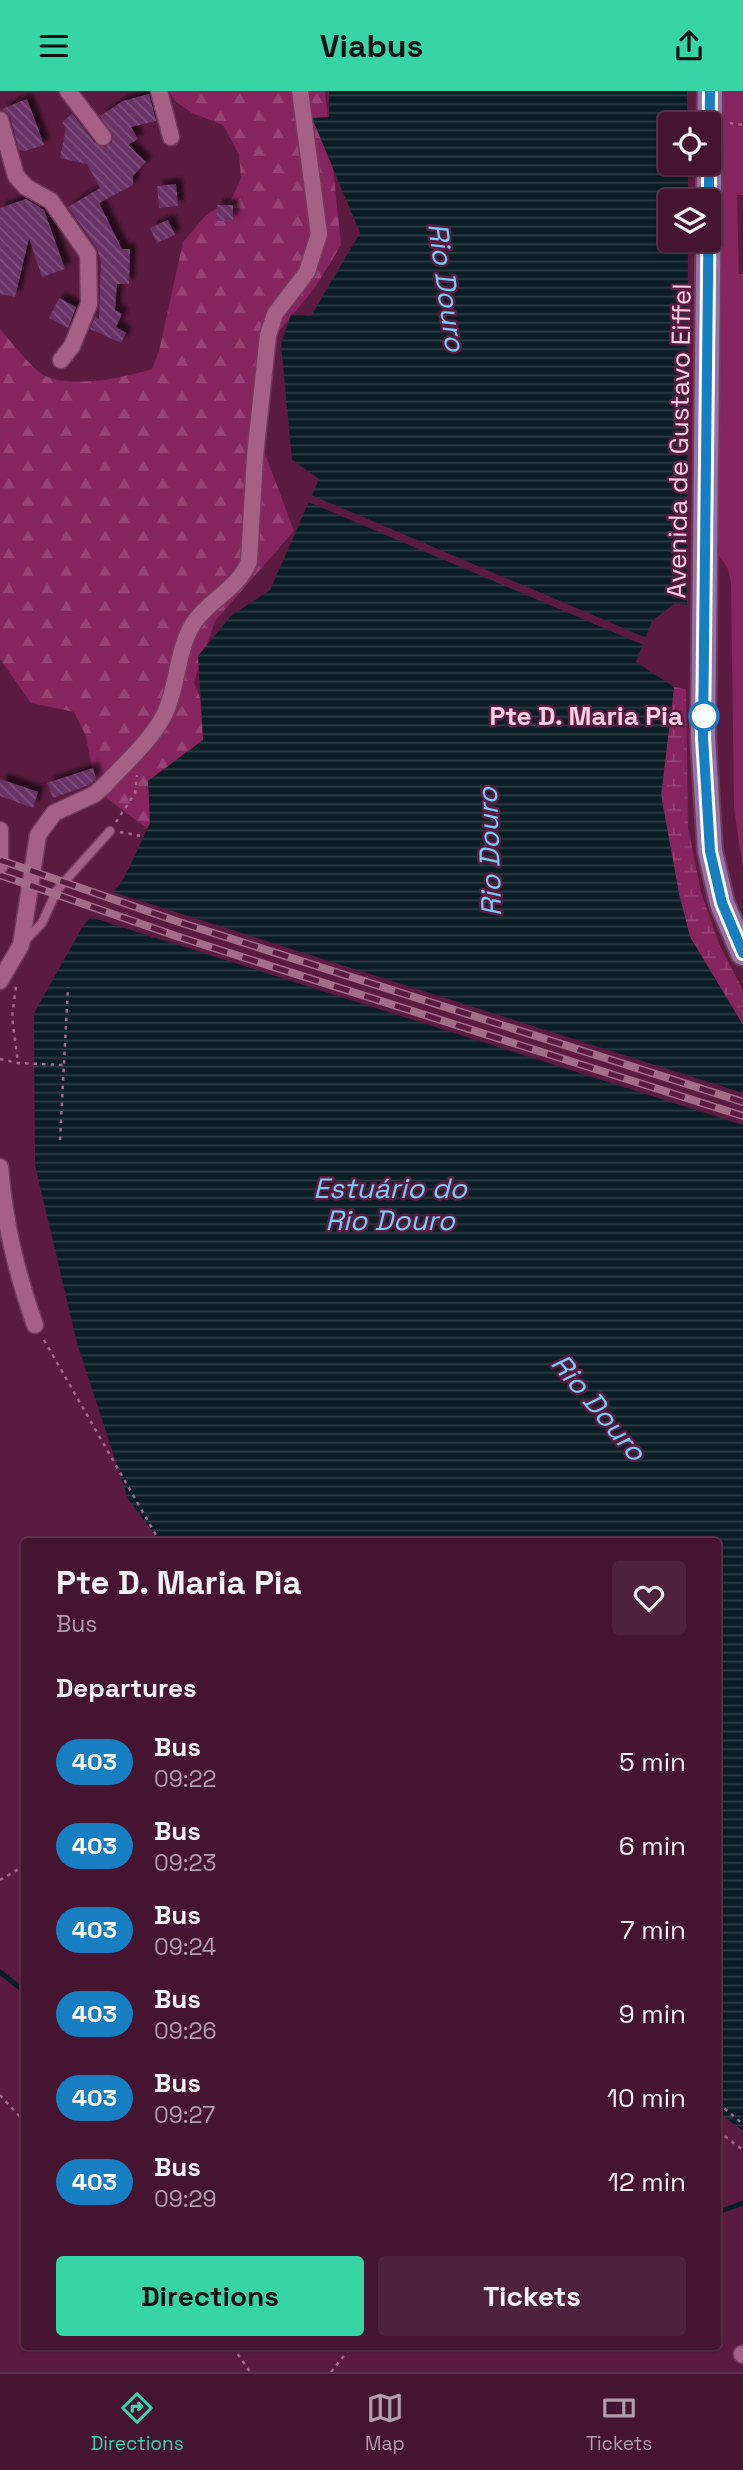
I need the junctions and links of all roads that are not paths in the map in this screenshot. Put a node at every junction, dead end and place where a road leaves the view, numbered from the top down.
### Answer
1 (68, 91) edge
2 (159, 91) edge
3 (299, 91) edge
4 (710, 91) edge
5 (0, 120) edge
6 (103, 137) dead end
7 (171, 137) dead end
8 (61, 360) dead end
9 (0, 829) edge
10 (110, 831) road end
11 (0, 865) edge
12 (21, 945) junction
13 (743, 953) edge
14 (0, 981) edge
15 (0, 1167) edge
16 (35, 1325) road end

1 - 6 street
2 - 7 street
3 - 12 street
4 - 13 main road, Avenida de Gustavo Eiffel
5 - 8 street
9 - 11 street
10 - 12 lane
12 - 14 street
15 - 16 street

